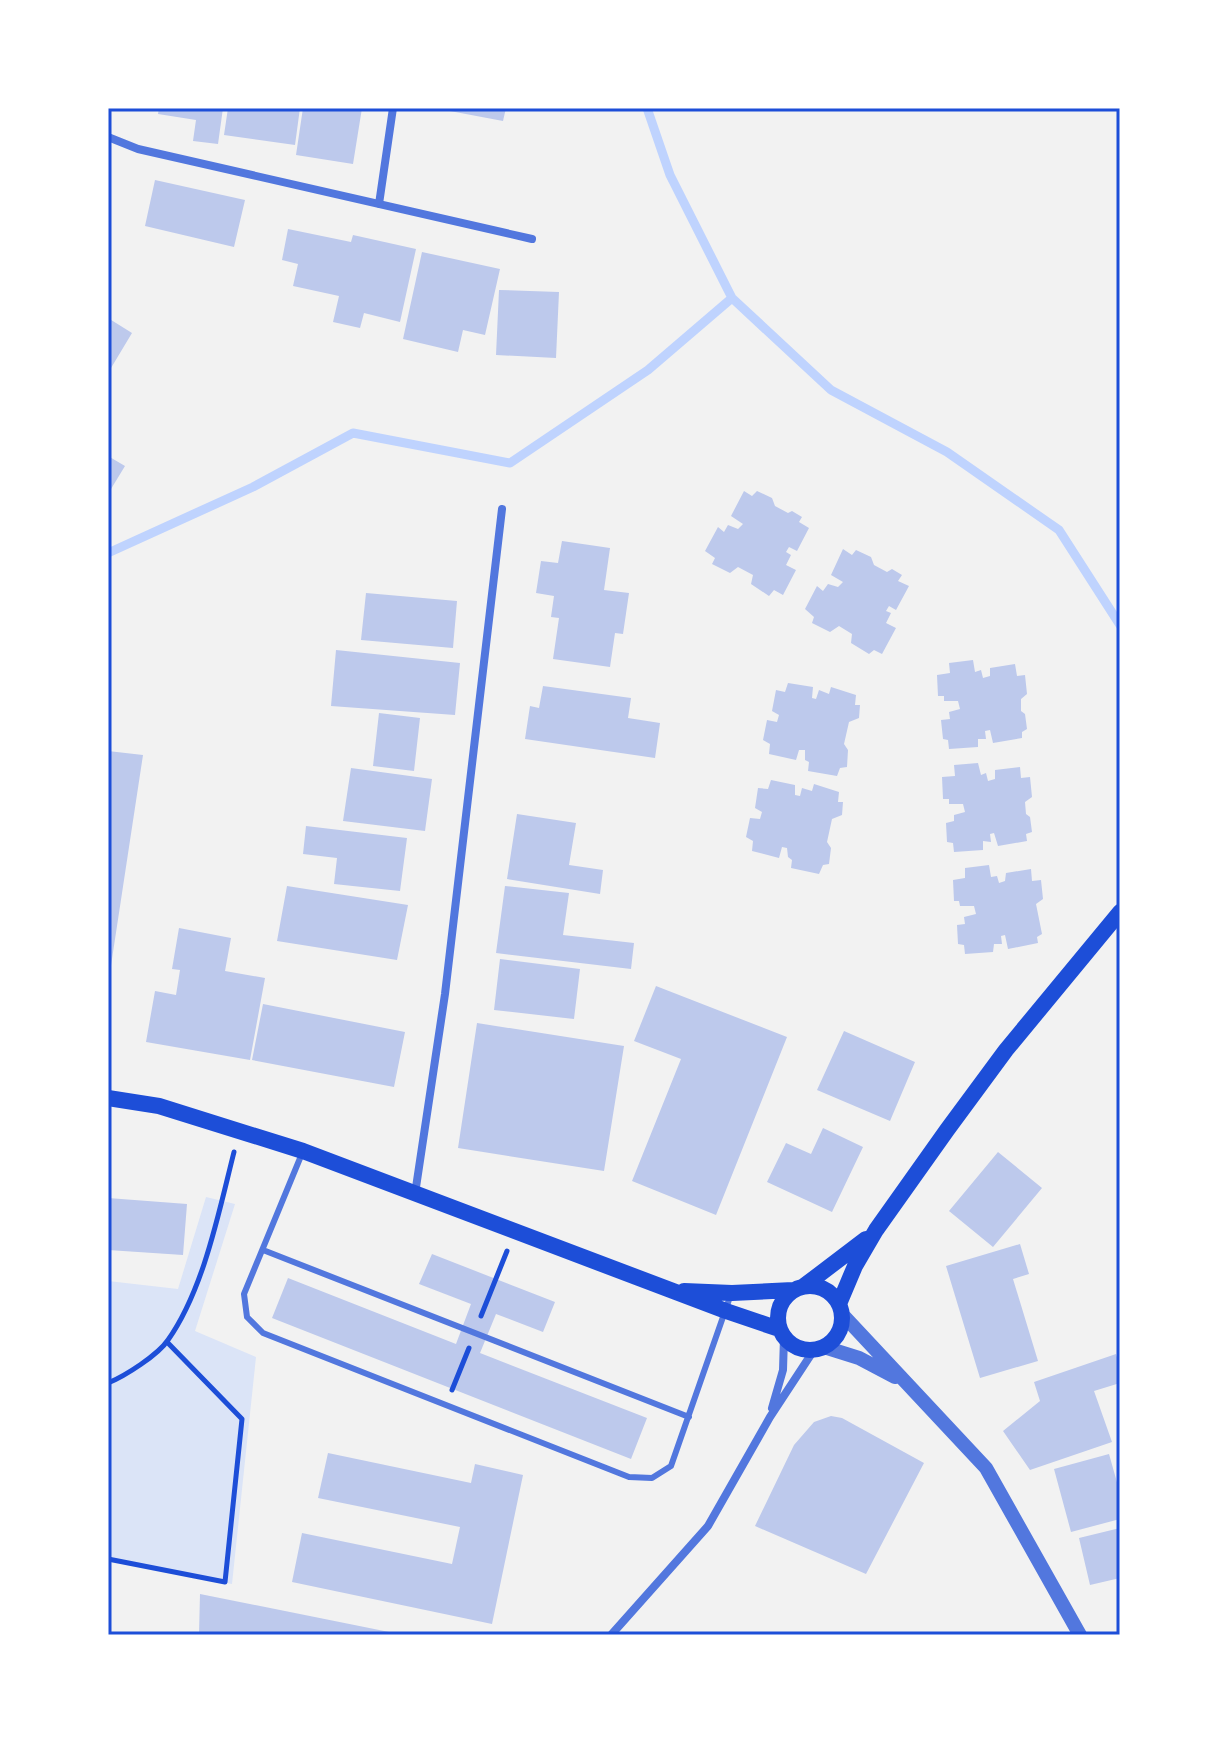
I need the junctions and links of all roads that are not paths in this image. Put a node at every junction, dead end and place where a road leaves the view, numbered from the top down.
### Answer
1 (393, 108) edge
2 (108, 137) edge
3 (379, 204) junction
4 (532, 239) dead end
5 (502, 509) dead end
6 (1120, 912) edge
7 (108, 1098) edge
8 (303, 1151) junction
9 (415, 1194) junction
10 (876, 1230) junction
11 (263, 1250) junction
12 (799, 1288) junction
13 (670, 1290) junction
14 (732, 1293) junction
15 (840, 1309) junction
16 (726, 1311) junction
17 (782, 1333) junction
18 (819, 1348) junction
19 (906, 1383) junction
20 (689, 1417) junction
21 (770, 1417) junction
22 (611, 1635) edge
23 (1080, 1635) edge

1 - 3 street
2 - 3 street
3 - 4 street
5 - 9 street
6 - 10 main road
7 - 8 main road
8 - 9 main road
8 - 11 lane
9 - 13 main road
10 - 12 main road
10 - 15 main road
11 - 20 lane
11 - 20 lane
12 - 14 main road
12 - 15 main road
12 - 17 main road
13 - 14 main road
13 - 16 main road
14 - 16 lane
15 - 18 main road
15 - 19 street
16 - 17 main road
16 - 20 lane
17 - 18 main road
17 - 21 street
18 - 19 street
18 - 21 street
19 - 23 street
21 - 22 street

